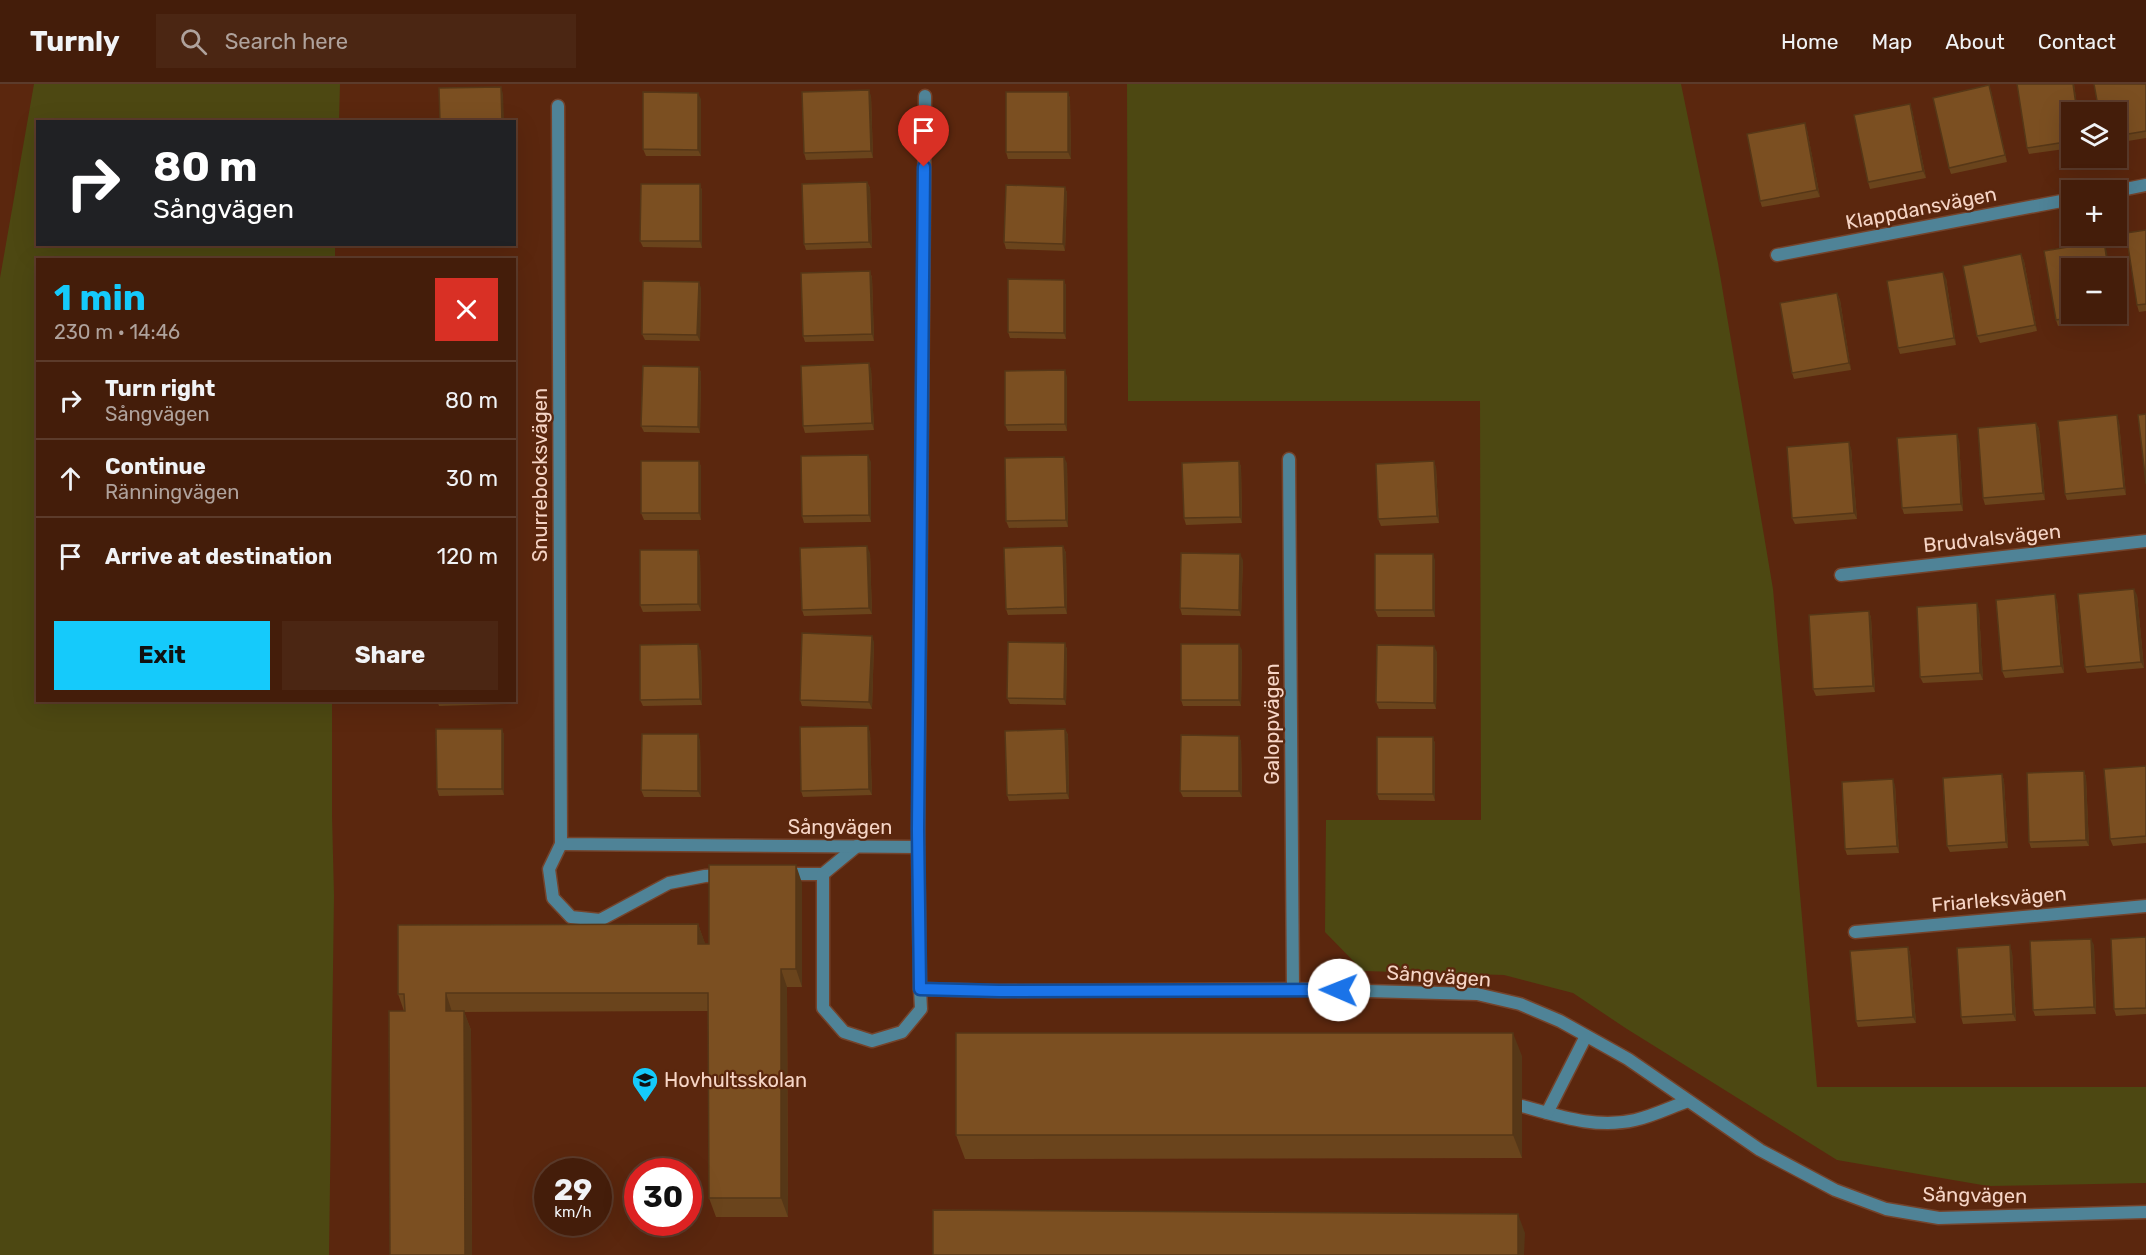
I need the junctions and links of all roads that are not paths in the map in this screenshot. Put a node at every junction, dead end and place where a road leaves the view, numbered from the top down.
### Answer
1 (925, 96) dead end
2 (558, 106) dead end
3 (2146, 185) edge
4 (2127, 189) edge
5 (2061, 201) edge
6 (1778, 255) dead end
7 (1289, 459) dead end
8 (2146, 541) edge
9 (1841, 574) dead end
10 (561, 844) junction
11 (857, 846) junction
12 (918, 847) junction
13 (733, 874) edge
14 (777, 874) edge
15 (823, 874) junction
16 (2146, 906) edge
17 (1855, 932) dead end
18 (920, 989) junction
19 (1293, 989) junction
20 (1586, 1036) junction
21 (1688, 1101) junction
22 (1522, 1106) dead end
23 (1547, 1113) junction
24 (2146, 1212) edge

1 - 12 street
2 - 10 street, Snurrebocksvägen
3 - 4 street
5 - 6 street, Klappdansvägen
7 - 19 street, Galoppvägen
8 - 9 street, Brudvalsvägen
10 - 11 street, Sångvägen
10 - 13 street
11 - 12 street, Sångvägen
11 - 15 street
12 - 18 street, Sångvägen
14 - 15 street
15 - 18 street
16 - 17 street, Friarleksvägen
18 - 19 street, Sångvägen
19 - 20 street, Sångvägen
20 - 21 street, Sångvägen
20 - 23 street
21 - 23 street
21 - 24 street, Sångvägen
22 - 23 street

